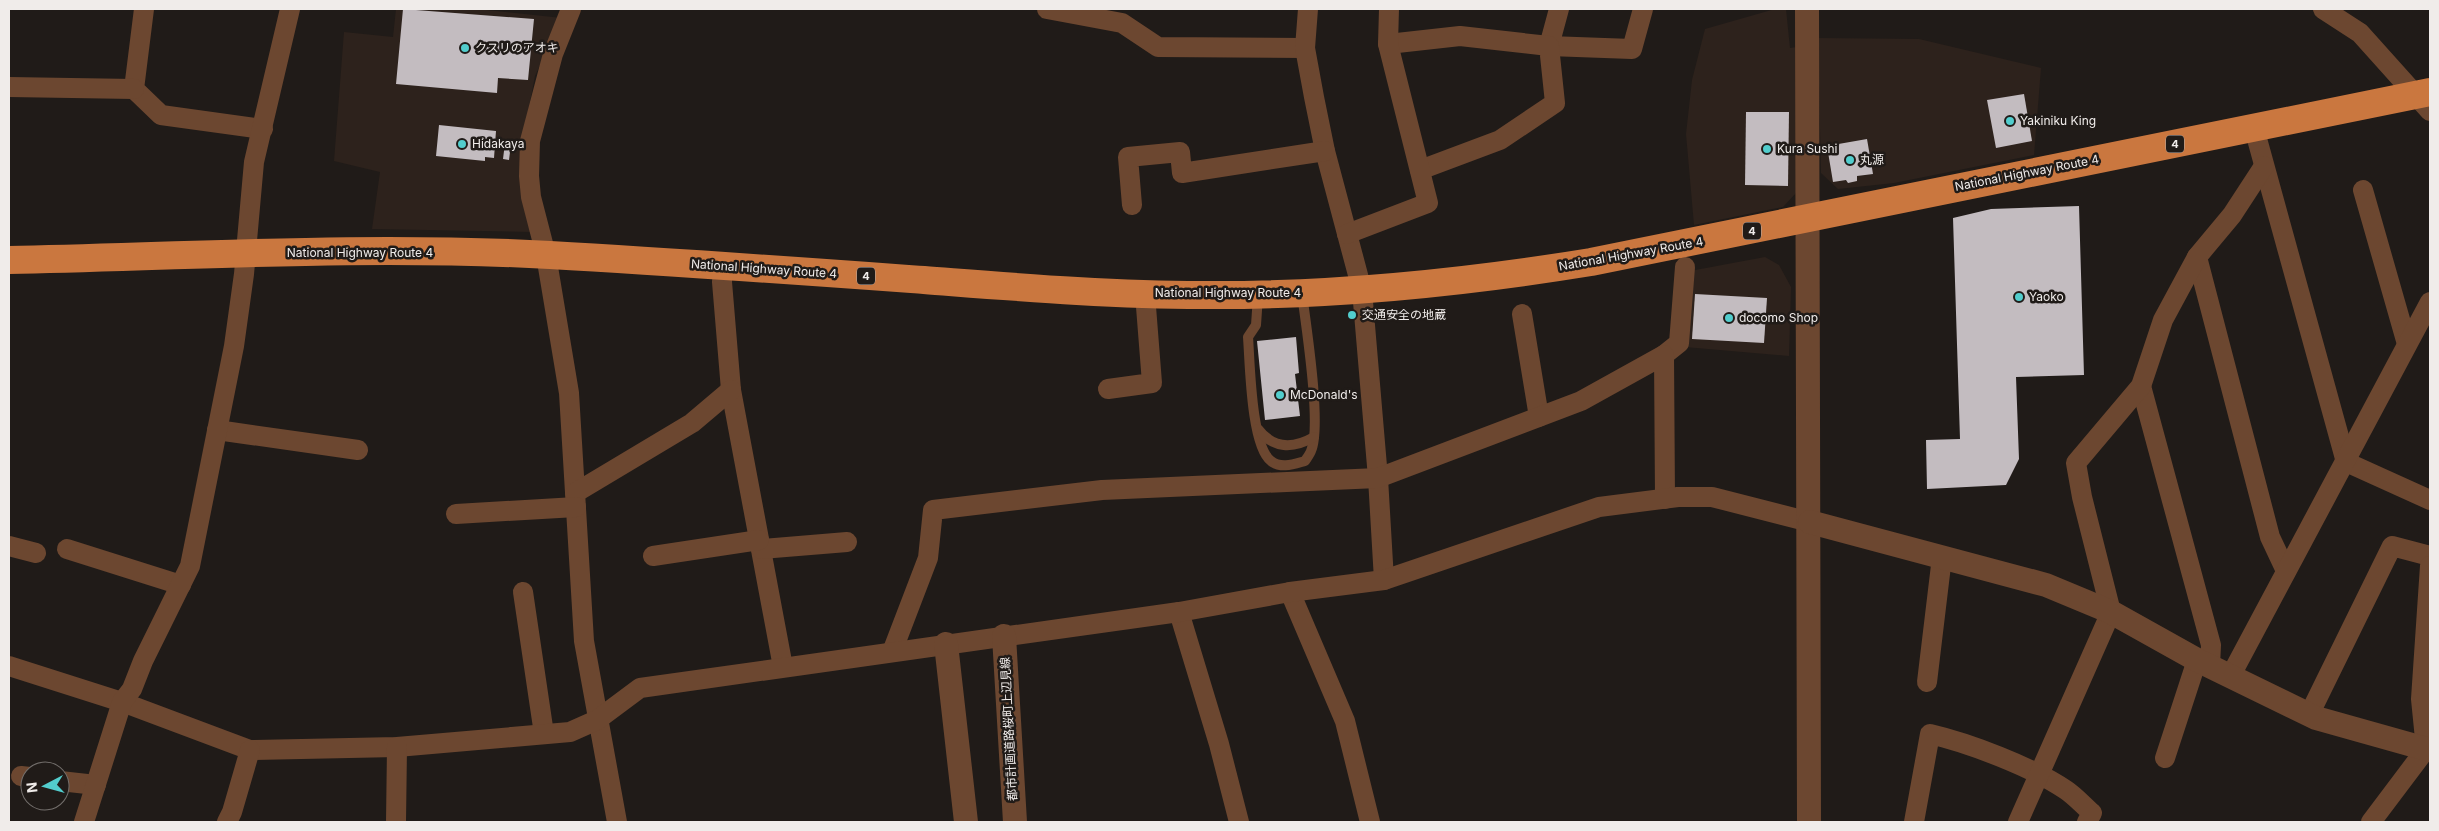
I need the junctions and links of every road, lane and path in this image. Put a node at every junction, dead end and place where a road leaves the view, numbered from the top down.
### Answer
1 (144, 9) edge
2 (290, 9) edge
3 (572, 9) edge
4 (1047, 9) edge
5 (1308, 9) edge
6 (1389, 9) edge
7 (1559, 9) edge
8 (1643, 9) edge
9 (1807, 9) edge
10 (2323, 9) edge
11 (1388, 44) junction
12 (1549, 46) junction
13 (1305, 48) junction
14 (9, 87) edge
15 (134, 89) junction
16 (2426, 100) edge
17 (2254, 128) junction
18 (262, 129) junction
19 (1325, 151) junction
20 (2264, 166) junction
21 (1420, 170) junction
22 (2363, 190) dead end
23 (1132, 205) dead end
24 (1809, 219) junction
25 (1348, 234) junction
26 (245, 254) junction
27 (546, 255) junction
28 (2197, 257) junction
29 (9, 260) edge
30 (723, 266) junction
31 (1685, 267) dead end
32 (1362, 290) junction
33 (1302, 293) junction
34 (1145, 294) junction
35 (1258, 295) junction
36 (2430, 302) edge
37 (1522, 314) dead end
38 (2408, 344) junction
39 (1664, 355) junction
40 (2141, 386) junction
41 (1108, 389) dead end
42 (731, 390) junction
43 (1539, 417) junction
44 (1256, 427) junction
45 (217, 430) junction
46 (1314, 437) junction
47 (358, 450) dead end
48 (2346, 462) junction
49 (1378, 478) junction
50 (1665, 499) junction
51 (576, 500) junction
52 (2430, 500) edge
53 (456, 514) dead end
54 (1810, 522) junction
55 (847, 542) dead end
56 (760, 544) junction
57 (9, 546) edge
58 (67, 549) dead end
59 (36, 554) dead end
60 (653, 556) dead end
61 (2430, 556) edge
62 (1942, 557) junction
63 (2430, 566) edge
64 (2286, 571) junction
65 (1384, 580) junction
66 (181, 585) junction
67 (522, 592) dead end
68 (1290, 592) junction
69 (1179, 612) junction
70 (2111, 612) junction
71 (1004, 636) junction
72 (946, 644) junction
73 (892, 652) junction
74 (9, 666) edge
75 (783, 667) junction
76 (2213, 668) junction
77 (1927, 682) dead end
78 (122, 702) junction
79 (2309, 715) junction
80 (597, 720) junction
81 (544, 734) junction
82 (398, 747) junction
83 (2428, 749) edge
84 (250, 750) junction
85 (2165, 758) dead end
86 (2040, 774) junction
87 (70, 782) edge
88 (96, 785) junction
89 (84, 822) edge
90 (227, 822) edge
91 (396, 822) edge
92 (617, 822) edge
93 (966, 822) edge
94 (1015, 822) edge
95 (1239, 822) edge
96 (1370, 822) edge
97 (1809, 822) edge
98 (1914, 822) edge
99 (2018, 822) edge
100 (2087, 822) edge
101 (2372, 822) edge

1 - 15 street
2 - 18 street
3 - 27 street
4 - 13 street
5 - 13 street
6 - 11 street
7 - 12 street
8 - 12 street
9 - 24 street
10 - 16 street
11 - 12 street
11 - 21 street
12 - 21 street
13 - 19 street
14 - 15 street
15 - 18 street
16 - 17 highway, National Highway Route 4 / 4
17 - 20 street
17 - 24 highway, National Highway Route 4 / 4
18 - 26 street
19 - 23 street
19 - 25 street
20 - 28 street
20 - 48 street
21 - 25 street
22 - 38 street
24 - 32 highway, National Highway Route 4 / 4
24 - 54 street
25 - 32 street
26 - 27 highway, National Highway Route 4 / 4
26 - 29 highway, National Highway Route 4 / 4
26 - 45 street
27 - 30 highway, National Highway Route 4 / 4
27 - 51 street
28 - 40 street
28 - 64 street
30 - 34 highway, National Highway Route 4 / 4
30 - 42 street
31 - 39 street
32 - 33 highway, National Highway Route 4 / 4
32 - 49 street
33 - 35 highway, National Highway Route 4 / 4
33 - 46 lane
34 - 35 highway, National Highway Route 4 / 4
34 - 41 street
35 - 44 lane
36 - 38 street
37 - 43 street
38 - 48 street
39 - 43 street
39 - 50 street
40 - 70 street
40 - 76 street
42 - 51 street
42 - 56 street
43 - 49 street
44 - 46 lane
44 - 46 lane
45 - 47 street
45 - 66 street
48 - 52 street
48 - 64 street
49 - 65 street
49 - 73 street
50 - 54 street
50 - 65 street
51 - 53 street
51 - 80 street
54 - 62 street
54 - 97 street
55 - 56 street
56 - 60 street
56 - 75 street
57 - 59 street
58 - 66 street
61 - 79 street
62 - 70 street
62 - 77 street
63 - 83 street
64 - 76 street
65 - 68 street
66 - 78 street
67 - 81 street
68 - 69 street
68 - 96 street
69 - 71 street
69 - 95 street
70 - 76 street
70 - 86 street
71 - 72 street
71 - 94 street, 都市計画道路桜町上辺見線
72 - 73 street
72 - 93 street
73 - 75 street
74 - 78 street
75 - 80 street
76 - 79 street
76 - 85 street
78 - 84 street
78 - 88 street
79 - 83 street
80 - 81 street
80 - 92 street
81 - 82 street
82 - 84 street
82 - 91 street
83 - 101 street
84 - 90 street
86 - 98 street
86 - 99 street
86 - 100 street
87 - 88 street
88 - 89 street

